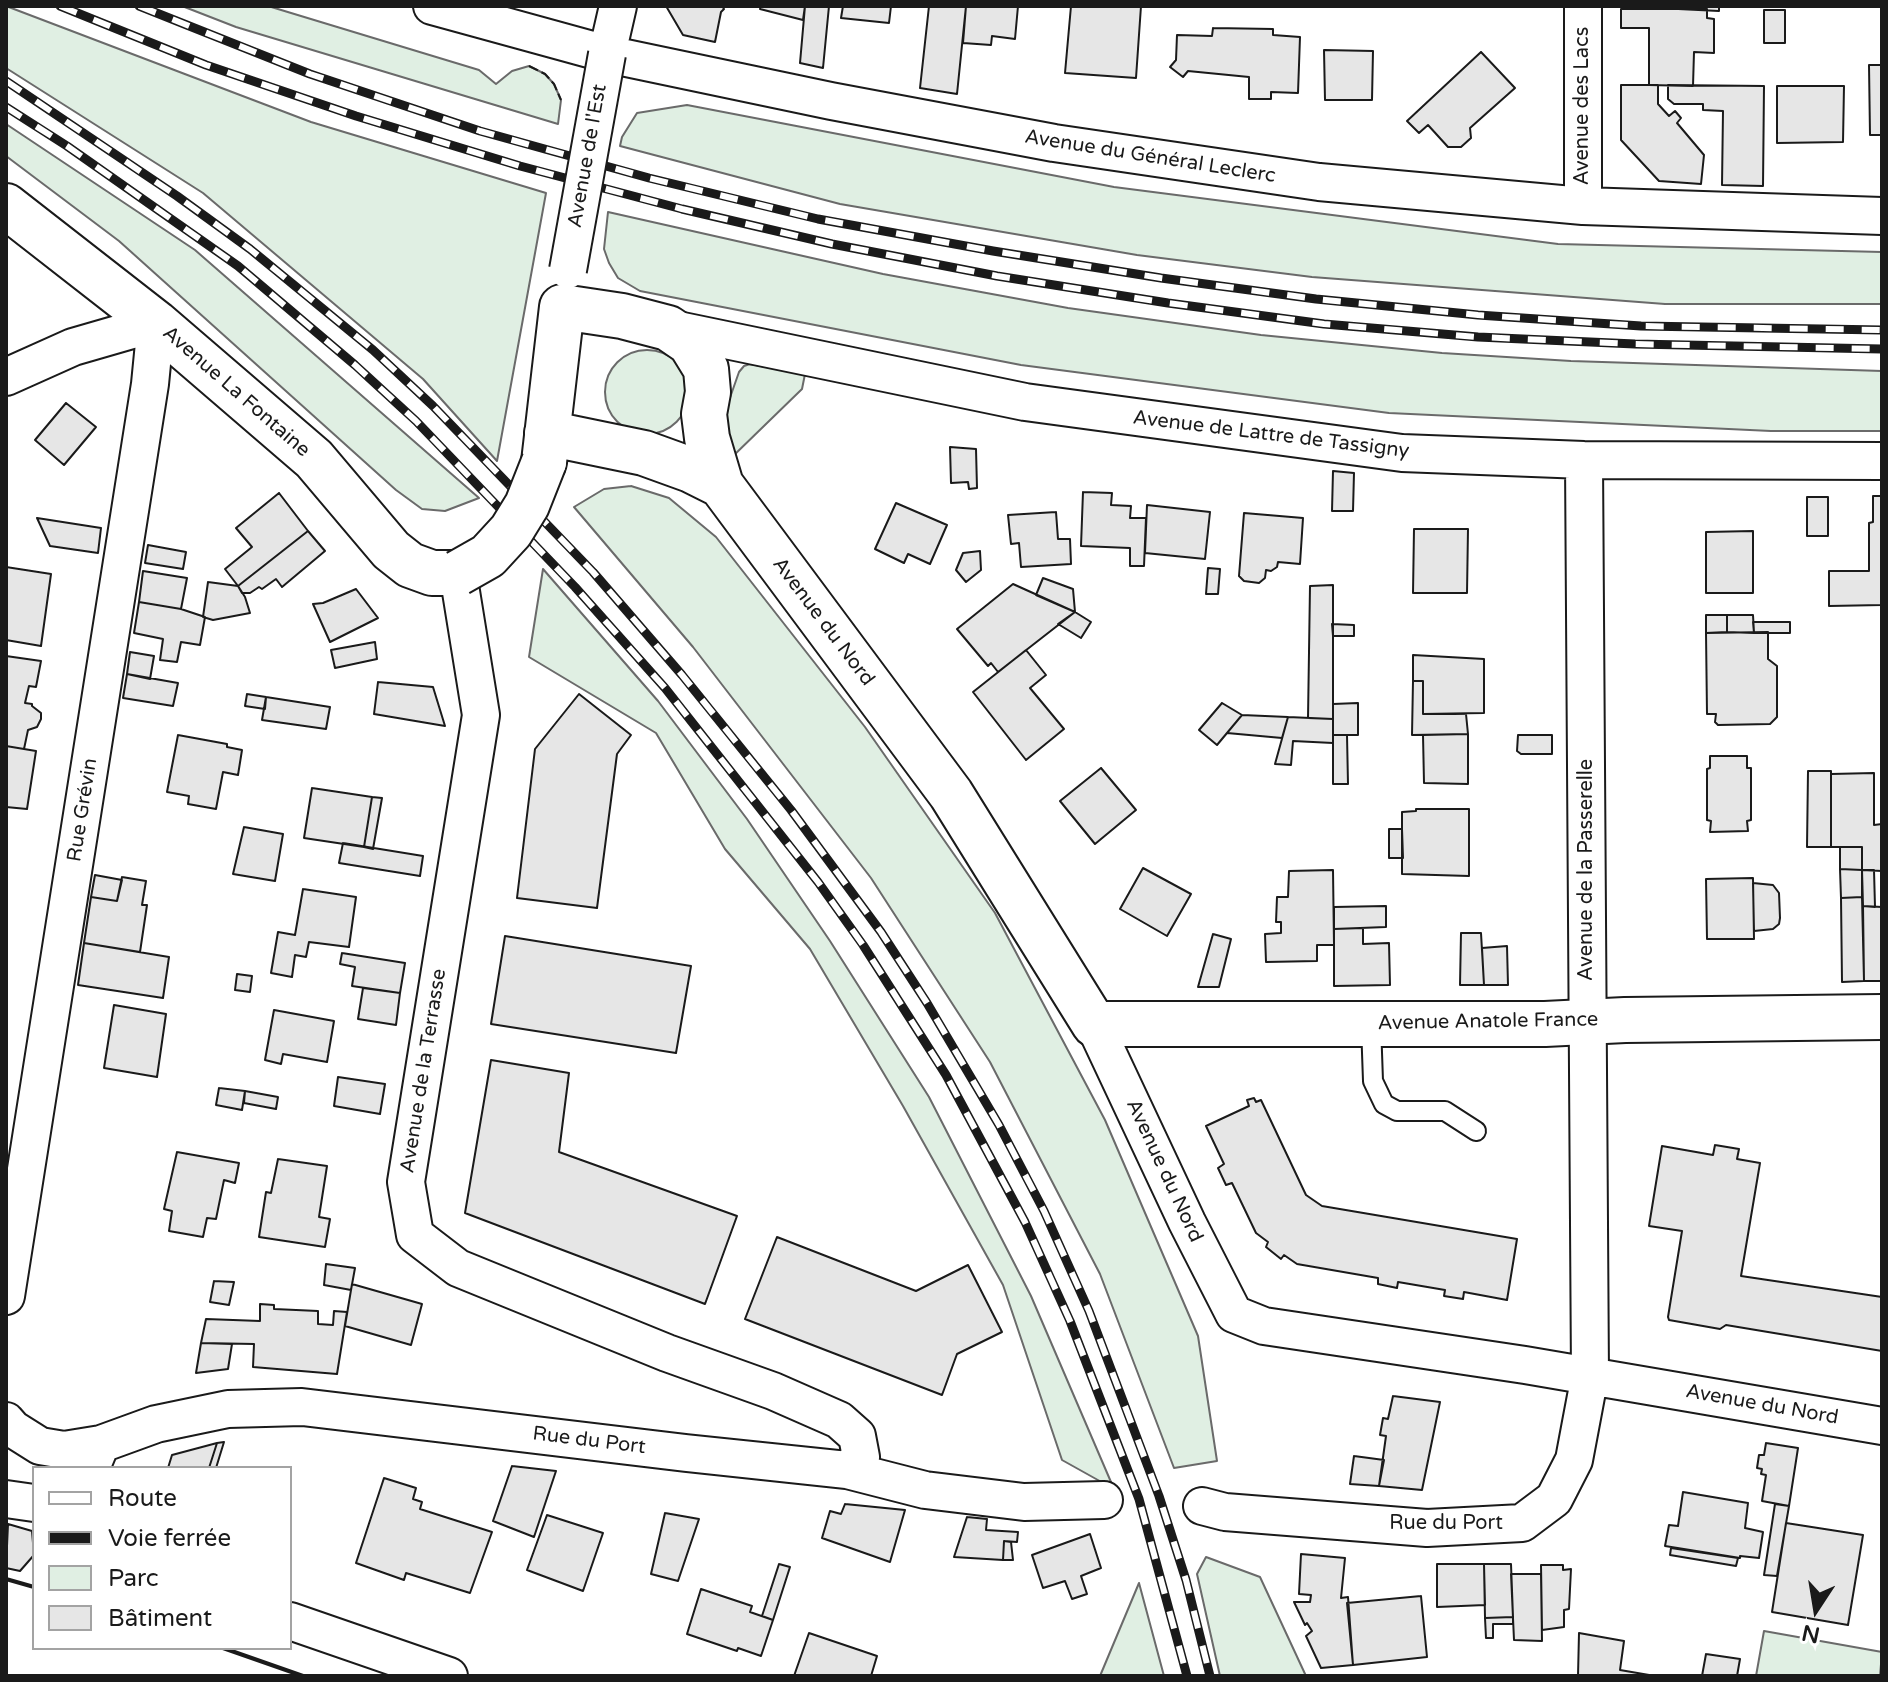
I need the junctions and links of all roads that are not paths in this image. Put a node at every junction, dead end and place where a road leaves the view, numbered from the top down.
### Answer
1 (432, 6) edge
2 (618, 6) edge
3 (1583, 6) edge
4 (607, 54) junction
5 (6, 206) edge
6 (1583, 206) junction
7 (1882, 216) edge
8 (565, 289) junction
9 (156, 323) junction
10 (668, 328) junction
11 (6, 377) edge
12 (704, 414) junction
13 (546, 448) junction
14 (644, 453) junction
15 (1584, 460) junction
16 (1882, 461) edge
17 (721, 485) junction
18 (458, 573) junction
19 (1882, 1017) edge
20 (1588, 1022) junction
21 (1094, 1024) junction
22 (1371, 1024) junction
23 (22, 1094) edge
24 (1476, 1131) dead end
25 (6, 1296) edge
26 (1590, 1375) junction
27 (6, 1421) edge
28 (1882, 1426) edge
29 (96, 1456) edge
30 (847, 1470) junction
31 (6, 1499) edge
32 (1104, 1500) dead end
33 (32, 1503) edge
34 (1202, 1506) dead end
35 (292, 1622) edge
36 (449, 1676) edge

1 - 4 street, Avenue du Général Leclerc
2 - 4 street, Avenue de l'Est
3 - 6 street, Avenue des Lacs
4 - 6 street, Avenue du Général Leclerc
4 - 8 street, Avenue de l'Est, bridge
5 - 9 street, Avenue La Fontaine
6 - 7 street, Avenue du Général Leclerc
8 - 10 street
8 - 13 street
9 - 11 street
9 - 18 street, Avenue La Fontaine
9 - 23 street, Rue Grévin
10 - 12 street
10 - 15 street, Avenue de Lattre de Tassigny
12 - 14 street
12 - 17 street
13 - 14 street
13 - 18 street, bridge
14 - 17 street
15 - 16 street, Avenue de Lattre de Tassigny
15 - 20 street, Avenue de la Passerelle
17 - 21 street, Avenue du Nord
18 - 30 street, Avenue de la Terrasse
19 - 20 street, Avenue Anatole France
20 - 22 street, Avenue Anatole France
20 - 26 street, Avenue de la Passerelle
21 - 22 street, Avenue Anatole France
21 - 26 street, Avenue du Nord
22 - 24 lane
23 - 25 street, Rue Grévin
26 - 28 street, Avenue du Nord
26 - 34 street, Rue du Port
27 - 29 street
29 - 30 street, Rue du Port
30 - 32 street, Rue du Port
31 - 33 street
35 - 36 street

